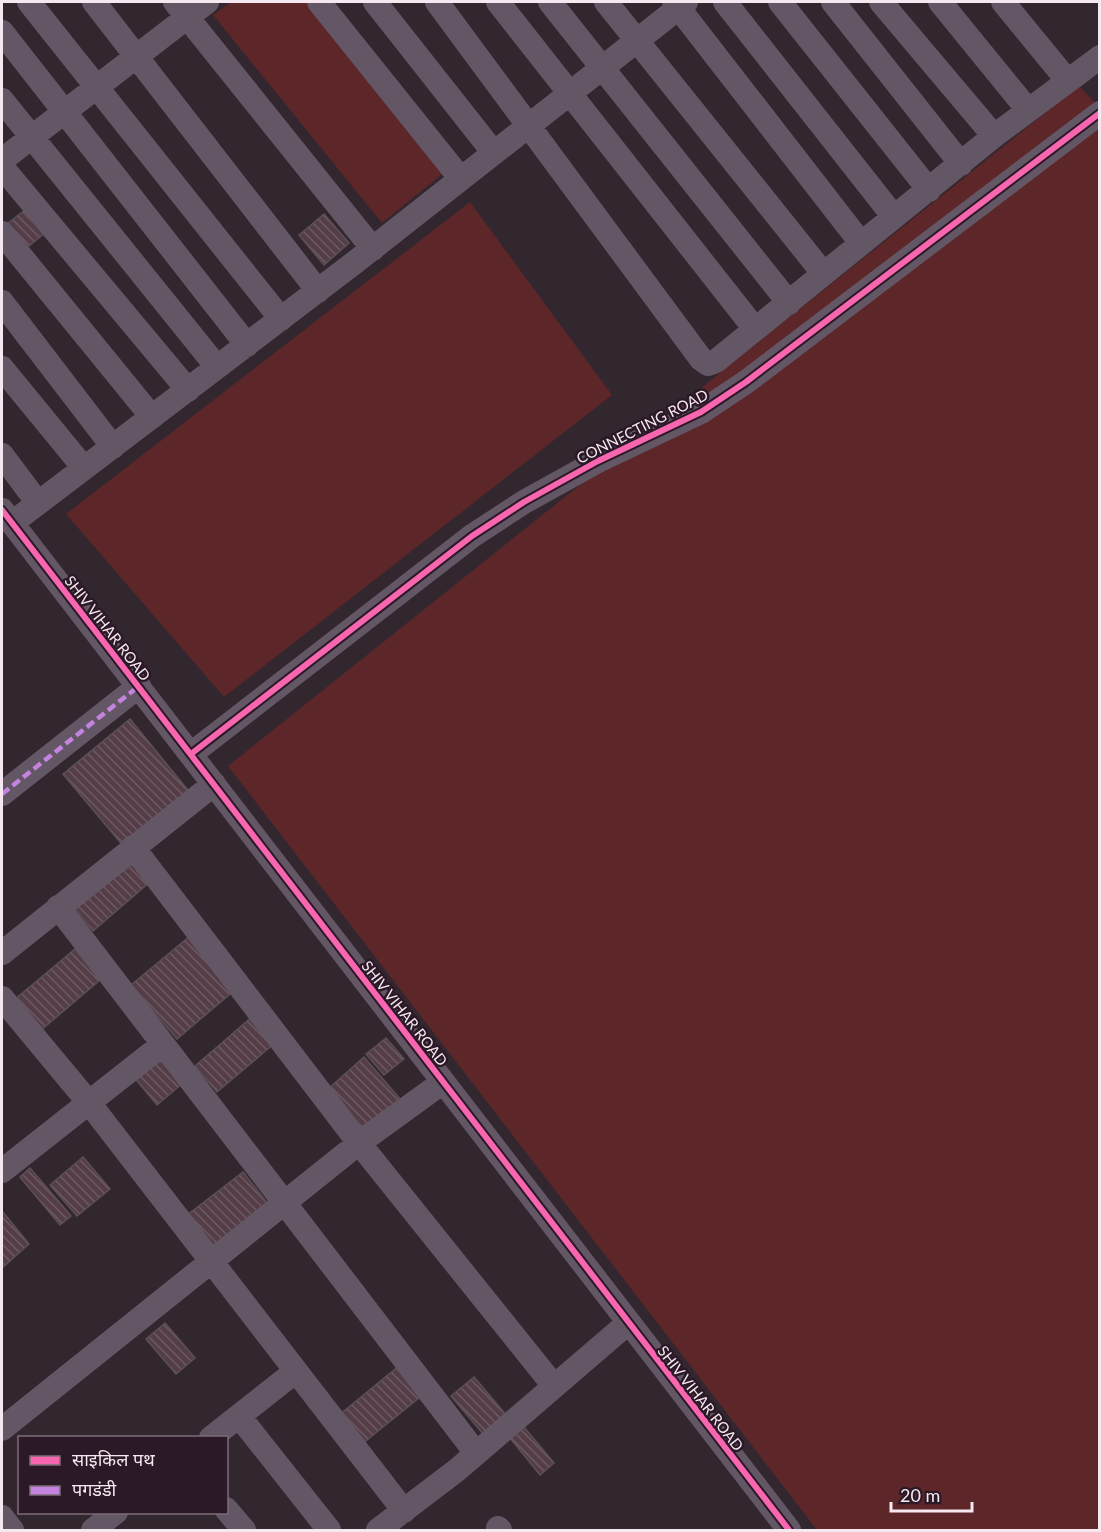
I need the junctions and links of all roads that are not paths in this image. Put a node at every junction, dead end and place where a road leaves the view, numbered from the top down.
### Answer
1 (29, 2) edge
2 (94, 2) edge
3 (207, 2) edge
4 (319, 2) edge
5 (375, 2) edge
6 (437, 2) edge
7 (498, 2) edge
8 (550, 2) edge
9 (606, 2) edge
10 (725, 2) edge
11 (780, 2) edge
12 (833, 2) edge
13 (881, 2) edge
14 (940, 2) edge
15 (1003, 2) edge
16 (680, 3) edge
17 (182, 10) edge
18 (2, 32) edge
19 (637, 40) junction
20 (138, 57) junction
21 (1100, 57) edge
22 (602, 68) junction
23 (1067, 80) junction
24 (97, 88) junction
25 (571, 92) junction
26 (2, 100) edge
27 (1028, 110) junction
28 (64, 112) junction
29 (1100, 113) edge
30 (530, 125) junction
31 (994, 136) junction
32 (32, 138) junction
33 (494, 153) junction
34 (2, 160) edge
35 (961, 164) junction
36 (2, 167) edge
37 (461, 179) junction
38 (929, 190) junction
39 (894, 217) junction
40 (2, 232) edge
41 (861, 243) junction
42 (373, 249) junction
43 (823, 273) junction
44 (318, 291) junction
45 (2, 302) edge
46 (789, 303) junction
47 (281, 319) junction
48 (755, 329) junction
49 (248, 345) junction
50 (217, 367) junction
51 (2, 368) edge
52 (188, 390) junction
53 (152, 417) junction
54 (113, 447) junction
55 (2, 455) edge
56 (84, 468) junction
57 (38, 503) junction
58 (7, 517) edge
59 (139, 686) junction
60 (191, 754) junction
61 (214, 784) junction
62 (2, 794) edge
63 (133, 847) junction
64 (58, 907) junction
65 (2, 953) edge
66 (2, 998) edge
67 (162, 1045) junction
68 (443, 1082) junction
69 (90, 1104) junction
70 (359, 1143) junction
71 (2, 1171) edge
72 (284, 1203) junction
73 (212, 1262) junction
74 (628, 1323) junction
75 (296, 1371) junction
76 (554, 1386) junction
77 (239, 1416) junction
78 (2, 1429) edge
79 (212, 1436) edge
80 (476, 1453) junction
81 (404, 1510) junction
82 (228, 1511) edge
83 (113, 1514) edge
84 (2, 1517) edge
85 (12, 1530) edge
86 (93, 1530) edge
87 (244, 1530) edge
88 (329, 1530) edge
89 (378, 1530) edge
90 (789, 1530) edge

1 - 24 street
2 - 20 street
3 - 17 street
4 - 37 street
5 - 33 street
6 - 30 street
7 - 25 street
8 - 22 street
9 - 19 street
10 - 39 street
11 - 38 street
12 - 35 street
13 - 31 street
14 - 27 street
15 - 23 street
16 - 19 street
16 - 41 street
17 - 20 street
17 - 42 street
18 - 28 street
19 - 22 street
19 - 43 street
20 - 24 street
20 - 44 street
21 - 23 street
22 - 25 street
22 - 46 street
23 - 27 street
24 - 28 street
24 - 47 street
25 - 30 street
25 - 48 street
26 - 32 street
27 - 31 street
28 - 32 street
28 - 49 street
29 - 60 street, CONNECTING ROAD
30 - 33 street
30 - 48 street
31 - 35 street
32 - 34 street
32 - 50 street
33 - 37 street
35 - 38 street
36 - 52 street
37 - 42 street
38 - 39 street
39 - 41 street
40 - 53 street
41 - 43 street
42 - 44 street
43 - 46 street
44 - 47 street
45 - 54 street
46 - 48 street
47 - 49 street
49 - 50 street
50 - 52 street
51 - 56 street
52 - 53 street
53 - 54 street
54 - 56 street
55 - 57 street
56 - 57 street
57 - 58 street
58 - 59 street, SHIV VIHAR ROAD
59 - 60 street, SHIV VIHAR ROAD
59 - 62 street
60 - 61 street, SHIV VIHAR ROAD
61 - 63 street
61 - 68 street, SHIV VIHAR ROAD
63 - 64 street
63 - 70 street
64 - 65 street
64 - 67 street
66 - 69 street
67 - 69 street
67 - 72 street
68 - 70 street
68 - 74 street, SHIV VIHAR ROAD
69 - 71 street
69 - 73 street
70 - 72 street
70 - 76 street
72 - 73 street
72 - 80 street
73 - 75 street
73 - 78 street
74 - 76 street
74 - 90 street, SHIV VIHAR ROAD
75 - 77 street
75 - 81 street
76 - 80 street
77 - 79 street
77 - 88 street
80 - 81 street
81 - 89 street
82 - 87 street
83 - 86 street
84 - 85 street

